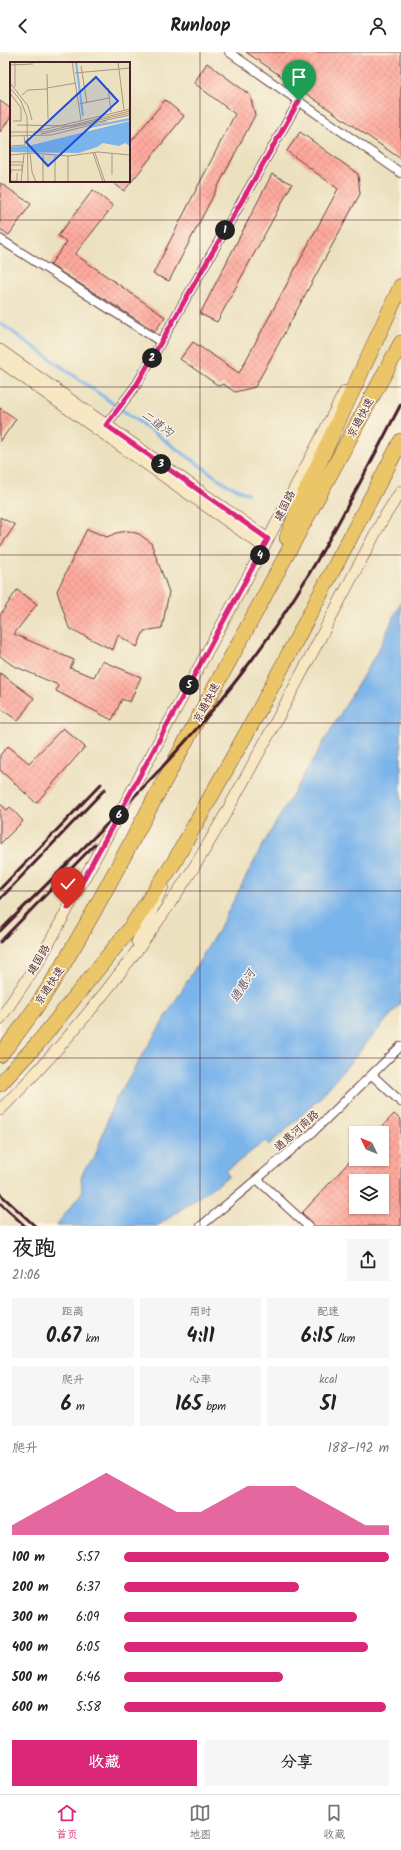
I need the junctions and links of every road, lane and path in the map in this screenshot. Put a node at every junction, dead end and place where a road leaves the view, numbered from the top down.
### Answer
1 (229, 52) edge
2 (299, 101) junction
3 (401, 173) edge
4 (0, 239) edge
5 (401, 284) edge
6 (161, 342) junction
7 (401, 343) edge
8 (0, 350) edge
9 (0, 362) edge
10 (106, 425) junction
11 (401, 442) edge
12 (401, 456) edge
13 (401, 491) edge
14 (367, 504) junction
15 (266, 543) junction
16 (266, 594) junction
17 (173, 864) junction
18 (126, 964) junction
19 (0, 1020) edge
20 (401, 1046) edge
21 (0, 1054) edge
22 (372, 1075) junction
23 (0, 1084) edge
24 (401, 1102) edge
25 (0, 1110) edge
26 (258, 1180) junction
27 (201, 1226) edge
28 (308, 1226) edge

1 - 2 street
2 - 3 street
2 - 6 street
4 - 6 street
5 - 15 main road, 建国路
5 - 16 highway
6 - 10 street
7 - 16 highway, 京通快速
8 - 10 main road
9 - 15 main road
10 - 15 main road
11 - 14 highway
12 - 14 highway
13 - 18 main road
14 - 17 highway
15 - 19 main road, 建国路
16 - 21 highway, 京通快速
17 - 18 main road
17 - 23 highway
18 - 25 main road
20 - 22 street, 通惠河南路
22 - 24 street
22 - 26 street, 通惠河南路
26 - 27 street, 通惠河南路
26 - 28 street

